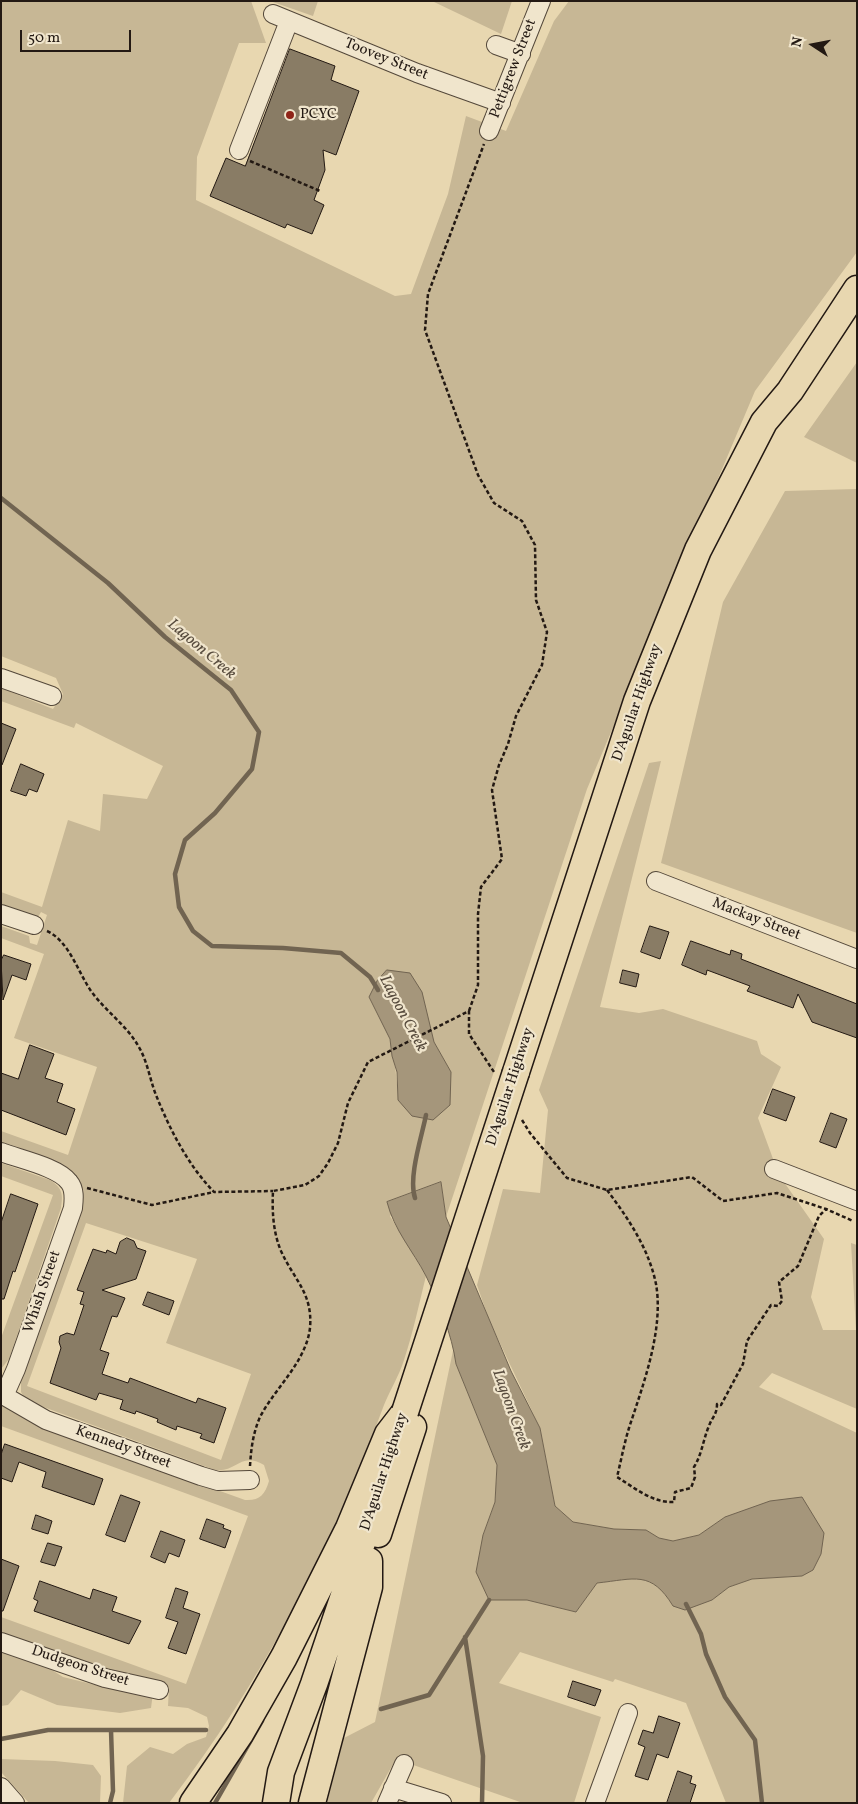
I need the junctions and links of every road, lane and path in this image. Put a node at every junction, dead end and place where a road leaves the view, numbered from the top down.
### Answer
1 (540, 3) edge
2 (273, 14) dead end
3 (289, 22) junction
4 (496, 44) dead end
5 (521, 54) junction
6 (501, 103) junction
7 (490, 131) joint
8 (239, 150) joint
9 (320, 191) dead end
10 (857, 289) edge
11 (1, 678) edge
12 (52, 696) dead end
13 (656, 880) dead end
14 (1, 914) edge
15 (34, 925) joint
16 (857, 959) edge
17 (469, 1011) junction
18 (512, 1078) junction
19 (520, 1117) dead end
20 (1, 1152) edge
21 (774, 1169) dead end
22 (72, 1187) junction
23 (607, 1190) junction
24 (273, 1191) junction
25 (214, 1192) junction
26 (857, 1202) edge
27 (826, 1209) junction
28 (853, 1222) dead end
29 (2, 1395) edge
30 (409, 1420) junction
31 (250, 1480) joint
32 (369, 1561) junction
33 (1, 1642) edge
34 (159, 1690) dead end
35 (628, 1713) dead end
36 (404, 1764) dead end
37 (1, 1787) edge
38 (390, 1795) edge
39 (15, 1803) edge
40 (193, 1803) edge
41 (276, 1803) edge
42 (312, 1803) edge
43 (442, 1803) edge
44 (595, 1803) edge

1 - 5 street, Pettigrew Street
2 - 3 street, Toovey Street
3 - 6 street, Toovey Street
3 - 8 street
4 - 5 street
5 - 6 street, Pettigrew Street
6 - 7 street, Pettigrew Street
7 - 17 path
8 - 9 path
10 - 18 highway, D'Aguilar Highway
11 - 12 street
13 - 16 street, Mackay Street
14 - 15 street
15 - 25 path
17 - 18 path
17 - 24 path
18 - 30 highway, D'Aguilar Highway
19 - 23 path
20 - 22 street
21 - 26 street
22 - 25 path
22 - 29 street, Whish Street
23 - 27 path
23 - 27 path
24 - 25 path
24 - 31 path
27 - 28 path
29 - 31 street, Kennedy Street
30 - 32 highway, D'Aguilar Highway
30 - 40 highway
30 - 41 highway, D'Aguilar Highway
32 - 41 highway, D'Aguilar Highway
32 - 42 highway
33 - 34 street, Dudgeon Street
35 - 44 street
36 - 38 street
37 - 39 street
38 - 43 street

